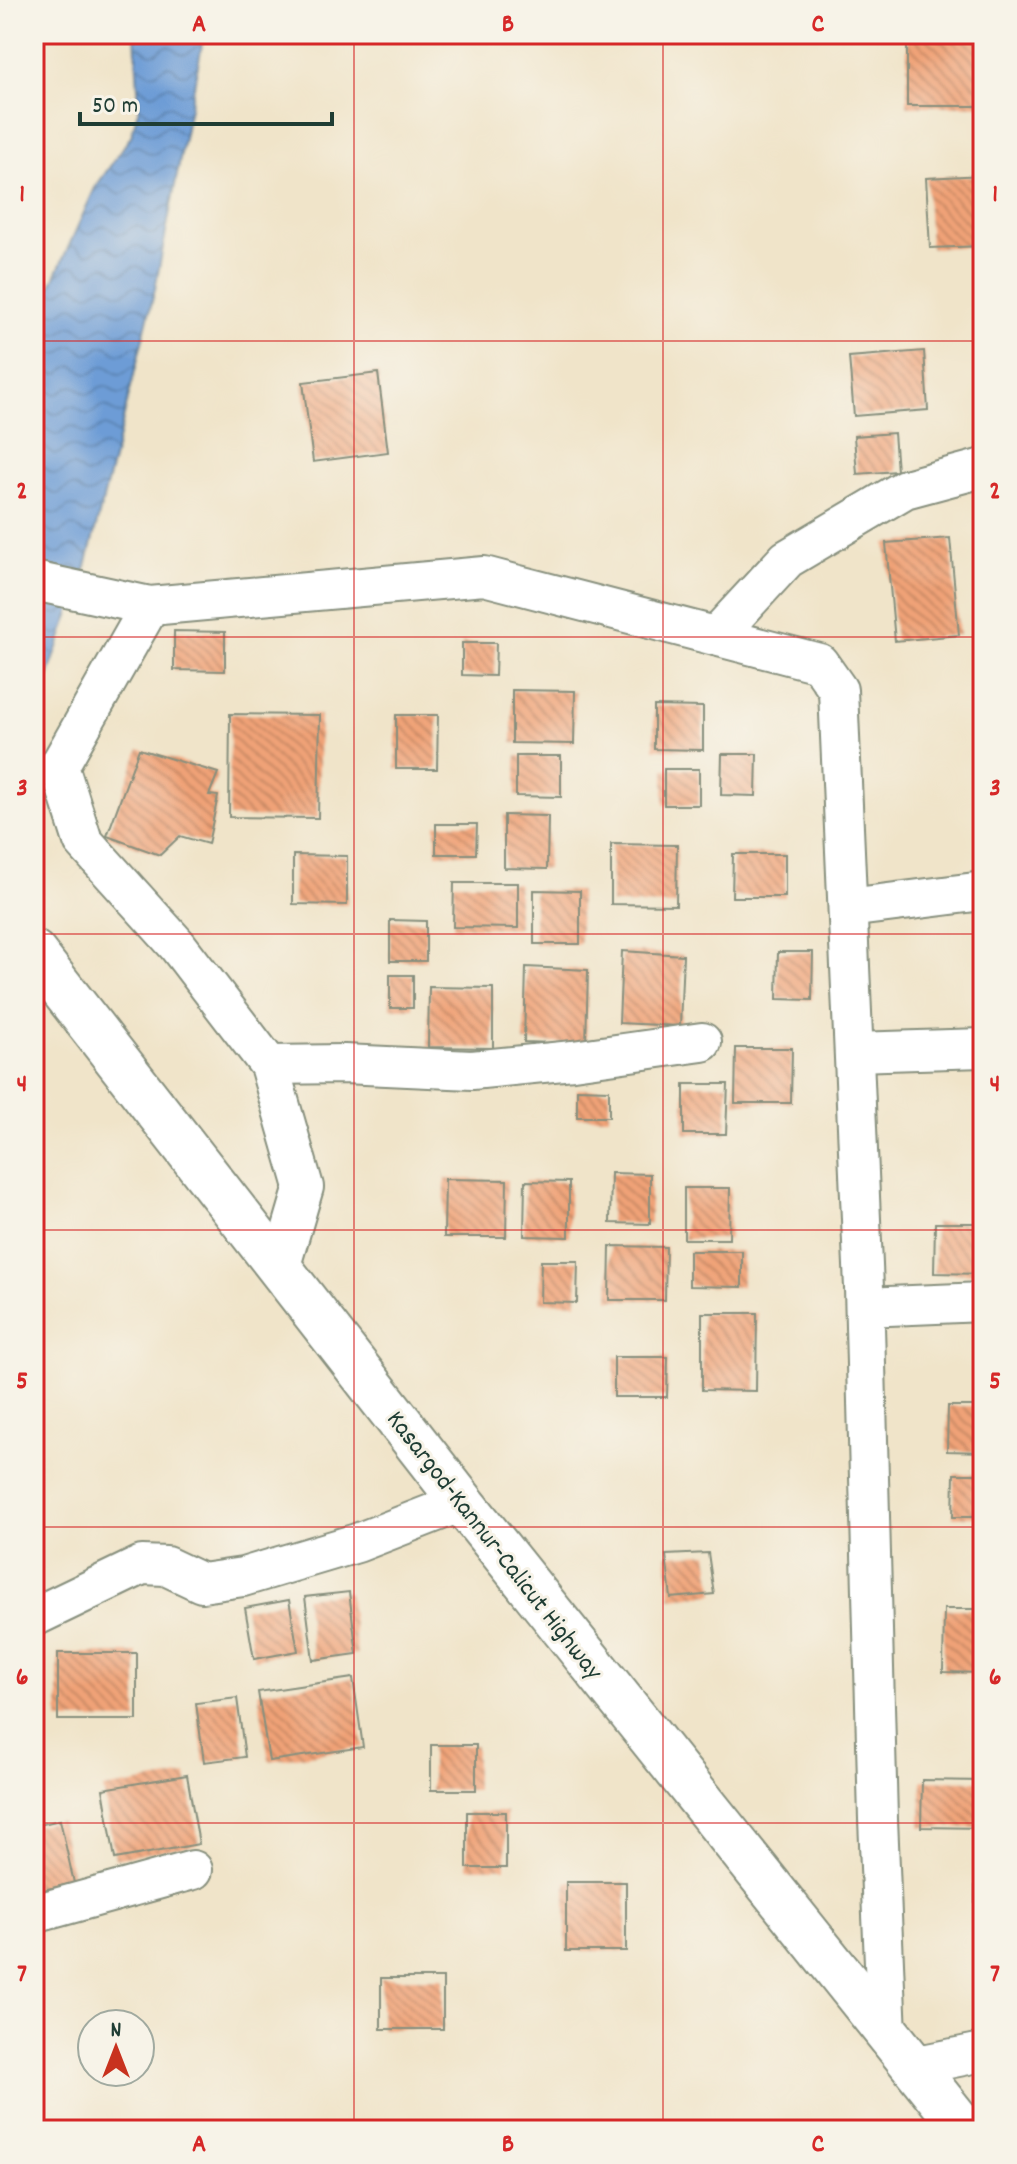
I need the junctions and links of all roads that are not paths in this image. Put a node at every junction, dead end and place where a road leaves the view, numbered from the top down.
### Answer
1 (983, 468) edge
2 (34, 581) edge
3 (150, 606) junction
4 (716, 636) junction
5 (983, 891) edge
6 (848, 908) junction
7 (34, 953) edge
8 (702, 1042) dead end
9 (983, 1048) edge
10 (854, 1052) junction
11 (269, 1065) junction
12 (280, 1269) junction
13 (983, 1302) edge
14 (865, 1307) junction
15 (462, 1502) junction
16 (34, 1617) edge
17 (193, 1870) dead end
18 (34, 1914) edge
19 (900, 2050) junction
20 (983, 2052) edge
21 (965, 2130) edge

1 - 4 street
2 - 3 street
3 - 4 street
3 - 11 street
4 - 6 street
5 - 6 street
6 - 10 street
7 - 12 highway, Kasargod-Kannur-Calicut Highway
8 - 11 street
9 - 10 street
10 - 14 street
11 - 12 street
12 - 15 highway, Kasargod-Kannur-Calicut Highway
13 - 14 street
14 - 19 street
15 - 16 street
15 - 19 highway, Kasargod-Kannur-Calicut Highway
17 - 18 street
19 - 20 street
19 - 21 highway, Kasargod-Kannur-Calicut Highway

